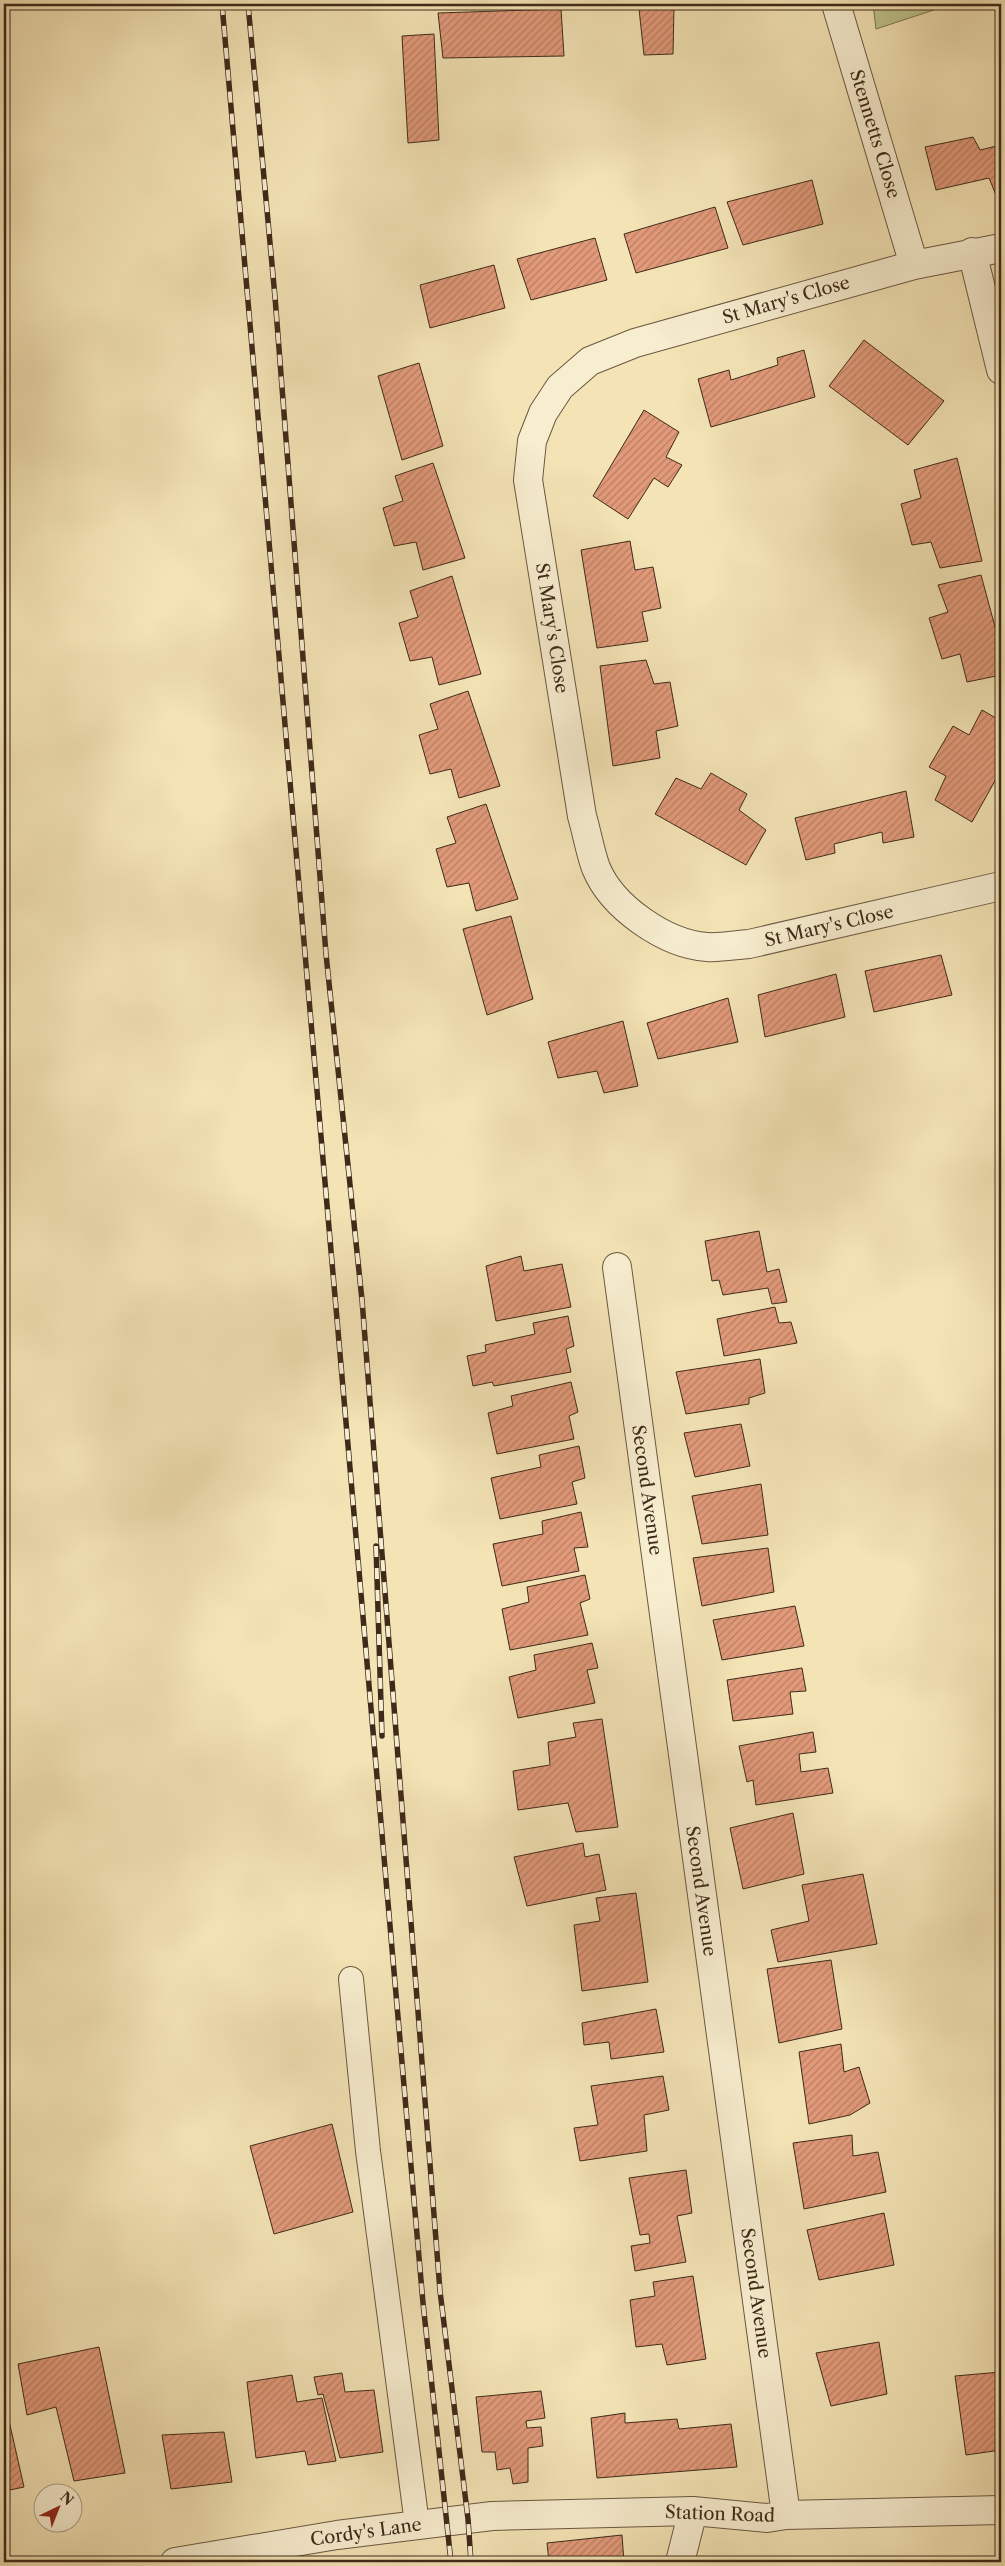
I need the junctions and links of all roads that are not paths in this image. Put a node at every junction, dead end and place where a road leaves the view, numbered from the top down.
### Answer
1 (836, 4) edge
2 (1001, 248) edge
3 (972, 252) junction
4 (914, 264) junction
5 (1001, 370) edge
6 (1001, 886) edge
7 (617, 1267) dead end
8 (352, 1979) dead end
9 (1001, 2510) edge
10 (693, 2511) junction
11 (786, 2515) junction
12 (468, 2519) joint
13 (417, 2524) junction
14 (175, 2562) edge
15 (680, 2562) edge

1 - 4 street, Stennetts Close
2 - 3 street, St Mary's Close
3 - 4 street, St Mary's Close
3 - 5 street
4 - 6 street, St Mary's Close
7 - 11 street, Second Avenue
8 - 13 lane
9 - 11 street, Station Road
10 - 11 street, Station Road
10 - 12 street, Station Road
10 - 15 street
12 - 13 street, Cordy's Lane
13 - 14 street, Cordy's Lane

